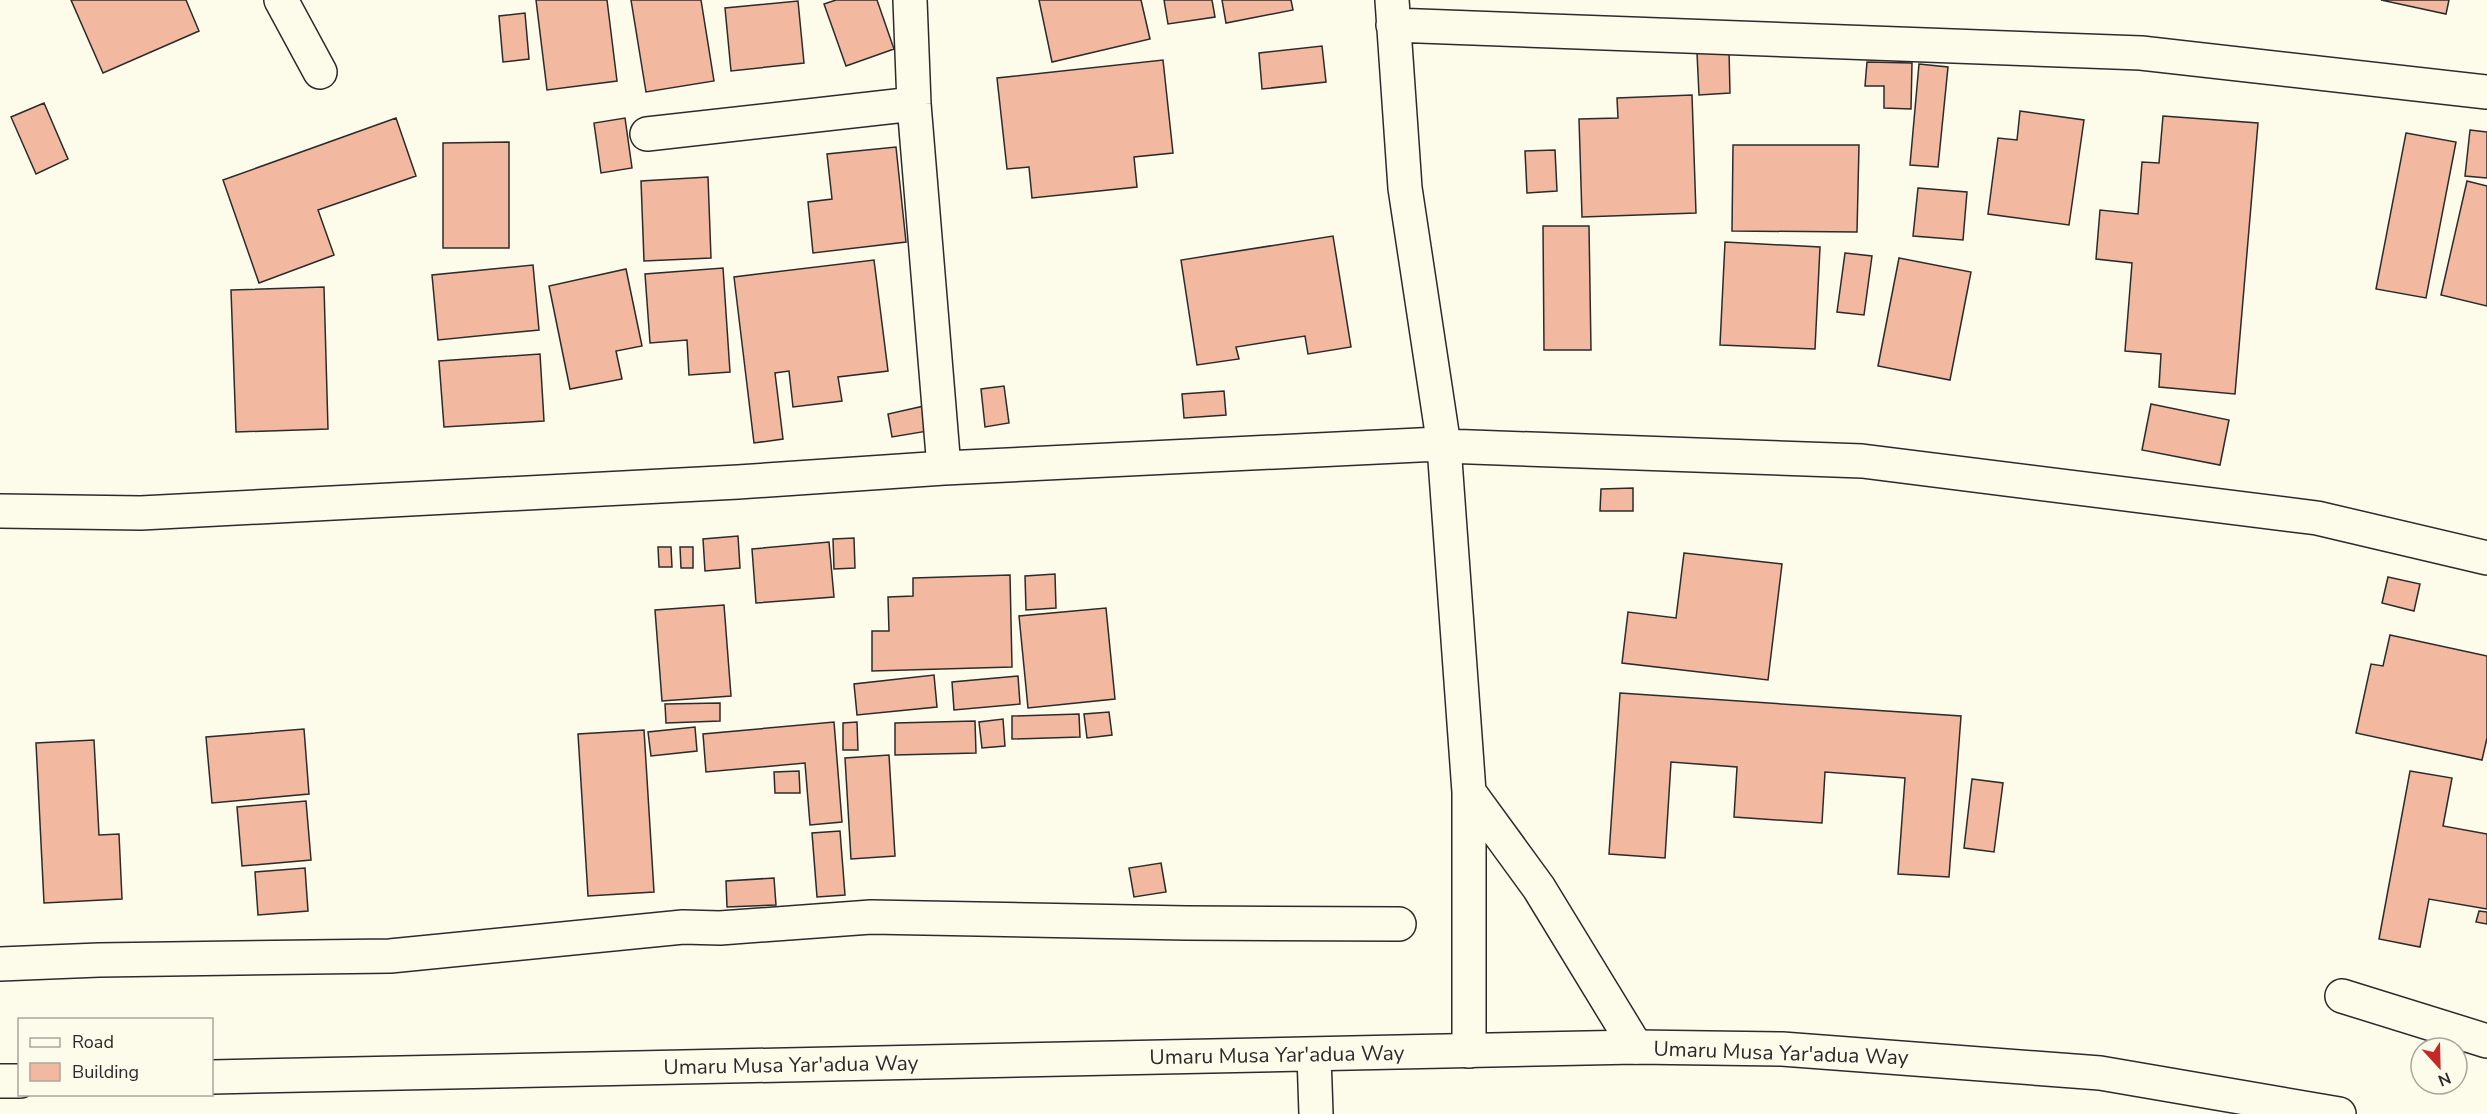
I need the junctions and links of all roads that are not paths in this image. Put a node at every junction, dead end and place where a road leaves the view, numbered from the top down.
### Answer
1 (281, 0) edge
2 (910, 0) edge
3 (1392, 12) edge
4 (320, 72) dead end
5 (2487, 92) edge
6 (914, 104) junction
7 (647, 134) dead end
8 (1444, 446) junction
9 (944, 468) junction
10 (0, 511) edge
11 (2487, 558) edge
12 (1469, 792) junction
13 (1398, 924) dead end
14 (0, 964) edge
15 (2342, 996) dead end
16 (2487, 1041) edge
17 (1636, 1047) junction
18 (1468, 1051) junction
19 (1314, 1054) junction
20 (213, 1077) edge
21 (18, 1080) edge
22 (0, 1081) edge
23 (1316, 1114) edge
24 (2339, 1114) edge

1 - 4 street
2 - 6 street
3 - 5 street
3 - 8 street
6 - 7 street
6 - 9 street
8 - 9 street
8 - 11 street
8 - 12 street
9 - 10 street
12 - 17 street
12 - 18 street
13 - 14 street
15 - 16 street
17 - 18 street, Umaru Musa Yar'adua Way
17 - 24 street, Umaru Musa Yar'adua Way
18 - 19 street, Umaru Musa Yar'adua Way
19 - 20 street, Umaru Musa Yar'adua Way
19 - 23 street
21 - 22 street

